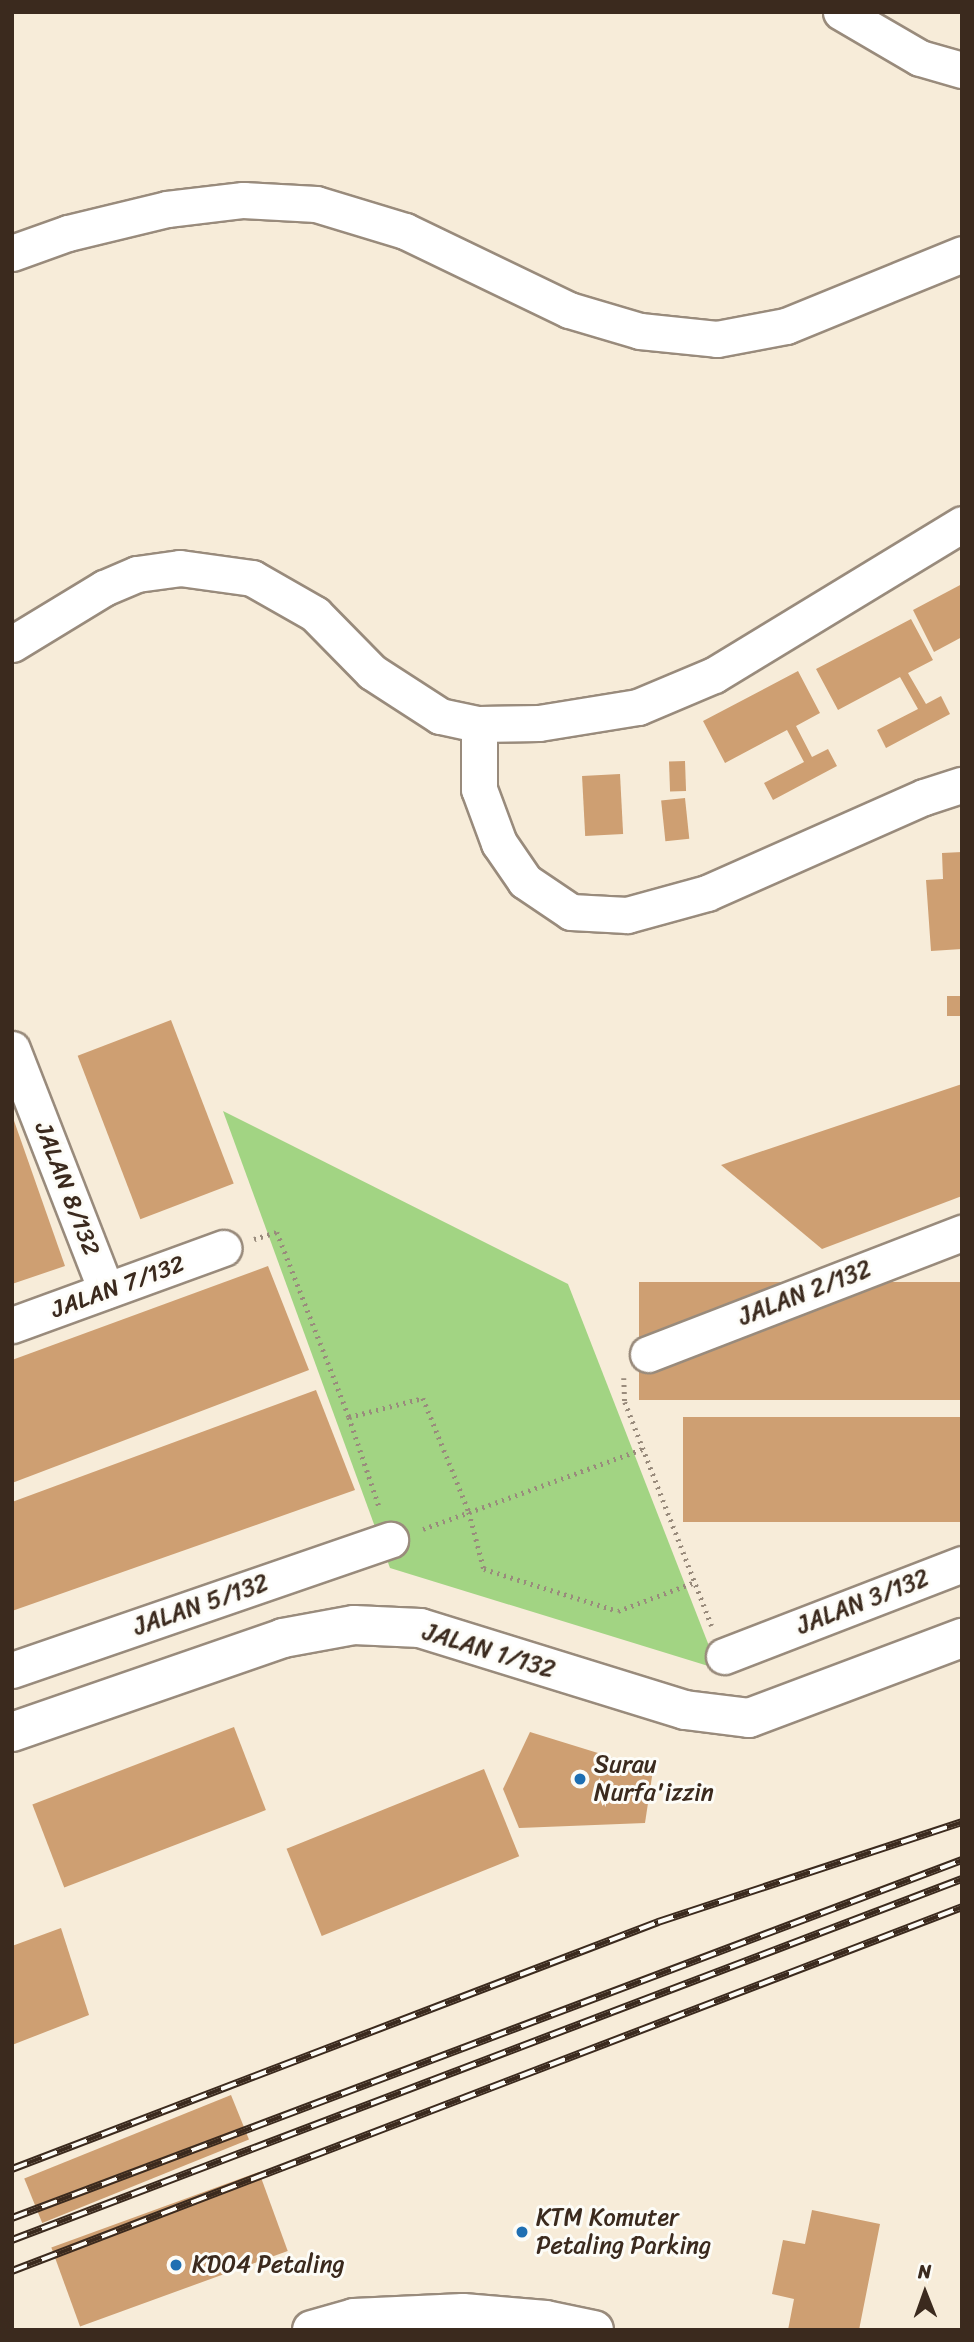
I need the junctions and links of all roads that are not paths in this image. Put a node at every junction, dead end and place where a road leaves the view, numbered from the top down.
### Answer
1 (841, 12) edge
2 (962, 70) edge
3 (12, 253) edge
4 (962, 254) edge
5 (962, 524) edge
6 (12, 644) edge
7 (480, 723) junction
8 (962, 785) edge
9 (12, 1049) edge
10 (962, 1233) edge
11 (223, 1248) road end
12 (107, 1290) junction
13 (12, 1325) edge
14 (648, 1354) road end
15 (390, 1540) road end
16 (962, 1564) edge
17 (962, 1638) edge
18 (724, 1656) road end
19 (12, 1670) edge
20 (12, 1732) edge
21 (312, 2330) edge
22 (594, 2330) edge

1 - 2 street
3 - 4 street
5 - 7 street
6 - 7 street
7 - 8 street
9 - 12 street, JALAN 8/132
10 - 14 street, JALAN 2/132
11 - 12 street, JALAN 7/132
12 - 13 street, JALAN 7/132
15 - 19 street, JALAN 5/132
16 - 18 street, JALAN 3/132
17 - 20 street, JALAN 1/132
21 - 22 street

